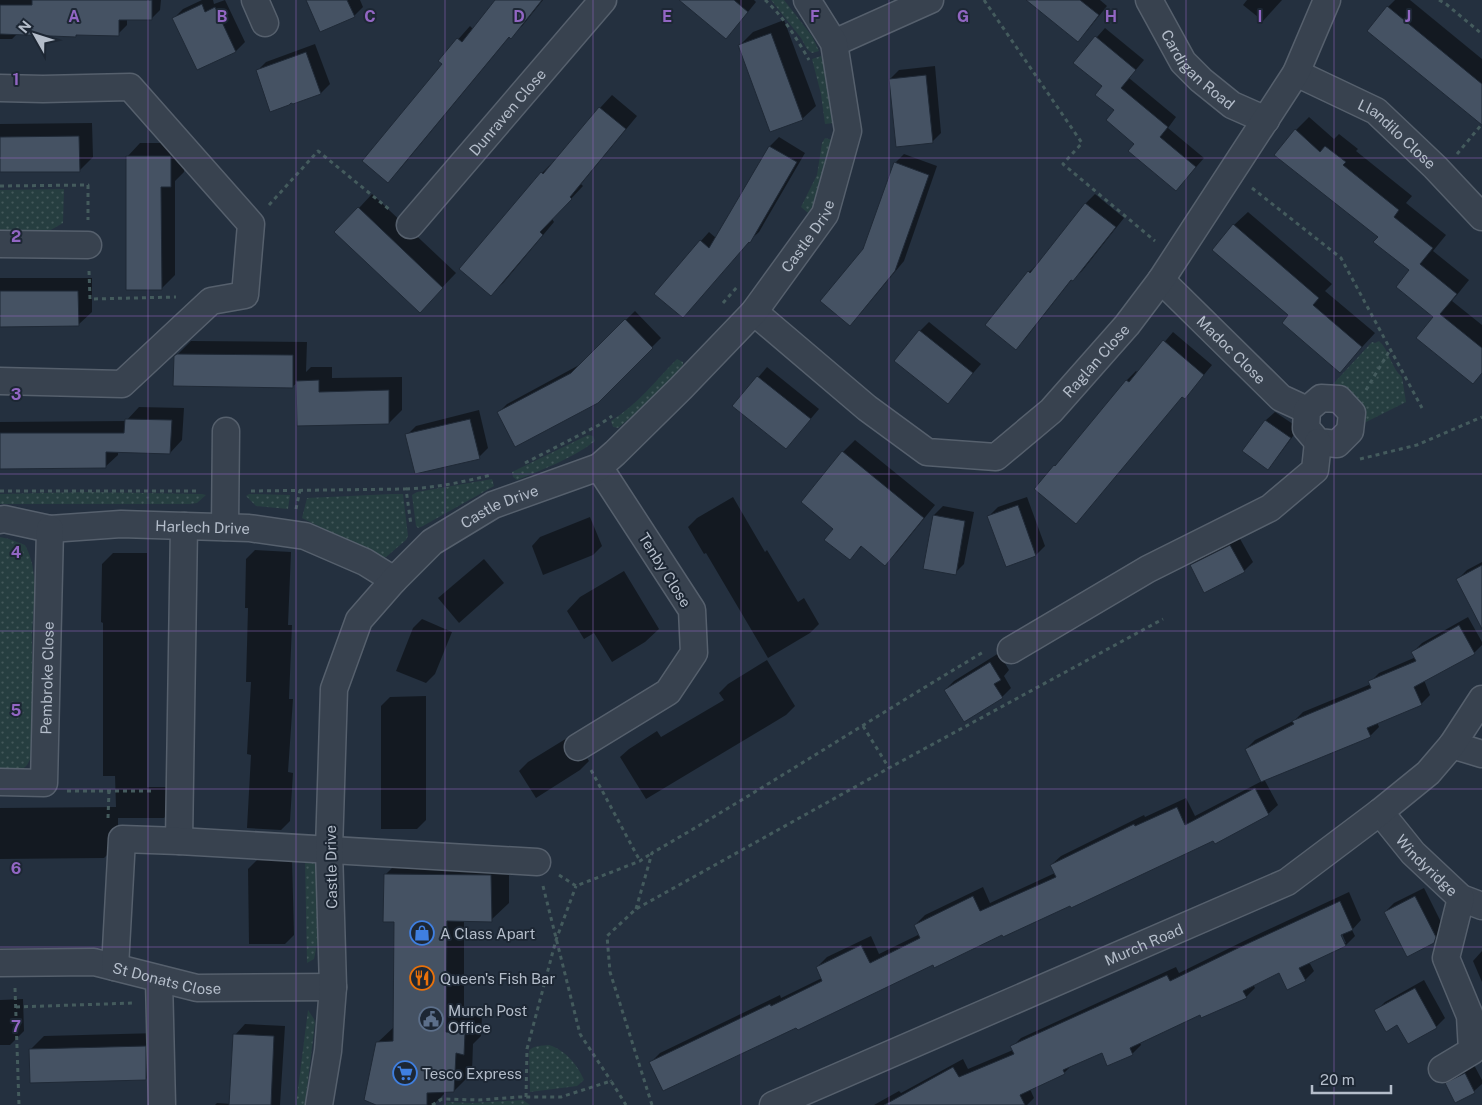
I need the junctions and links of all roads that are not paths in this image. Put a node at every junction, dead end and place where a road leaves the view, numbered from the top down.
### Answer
1 (603, 0) edge
2 (807, 0) edge
3 (930, 0) edge
4 (1149, 0) edge
5 (1327, 0) edge
6 (834, 42) junction
7 (1296, 73) junction
8 (0, 88) edge
9 (1266, 120) junction
10 (1482, 217) edge
11 (410, 225) road end
12 (0, 244) edge
13 (88, 245) road end
14 (1161, 280) junction
15 (754, 312) junction
16 (0, 381) edge
17 (1307, 410) junction
18 (226, 431) dead end
19 (1318, 442) junction
20 (599, 467) junction
21 (0, 520) edge
22 (184, 526) junction
23 (225, 527) junction
24 (50, 529) junction
25 (394, 580) junction
26 (1011, 650) dead end
27 (1482, 699) edge
28 (1452, 745) junction
29 (578, 748) road end
30 (1482, 754) edge
31 (0, 782) edge
32 (1380, 812) junction
33 (179, 841) junction
34 (329, 850) junction
35 (537, 862) road end
36 (1471, 902) edge
37 (7, 963) edge
38 (115, 967) junction
39 (333, 987) junction
40 (159, 990) junction
41 (1442, 1069) dead end
42 (162, 1105) edge
43 (319, 1105) edge
44 (773, 1105) edge

1 - 11 street, Dunraven Close
2 - 6 street, Castle Drive
3 - 6 street
4 - 9 street, Cardigan Road
5 - 7 street, Raglan Close
6 - 15 street, Castle Drive
7 - 9 street, Raglan Close
7 - 10 street, Llandilo Close
8 - 16 street
9 - 14 street, Raglan Close
12 - 13 street
14 - 15 street, Raglan Close
14 - 17 street, Madoc Close
15 - 20 street, Castle Drive
17 - 19 street
17 - 19 street
18 - 23 street
19 - 26 street
20 - 25 street, Castle Drive
20 - 29 street, Tenby Close
21 - 24 street, Harlech Drive
22 - 23 street, Harlech Drive
22 - 24 street, Harlech Drive
22 - 33 street
23 - 25 street, Harlech Drive
24 - 31 street, Pembroke Close
25 - 34 street, Castle Drive
27 - 28 street, Murch Road
28 - 30 street
28 - 32 street, Murch Road
32 - 36 street, Windyridge
32 - 44 street, Murch Road
33 - 34 street
33 - 38 street
34 - 35 street
34 - 39 street, Castle Drive
36 - 41 street
37 - 38 street, St Donats Close
38 - 40 street, St Donats Close
39 - 40 street, St Donats Close
39 - 43 street, Castle Drive
40 - 42 street

